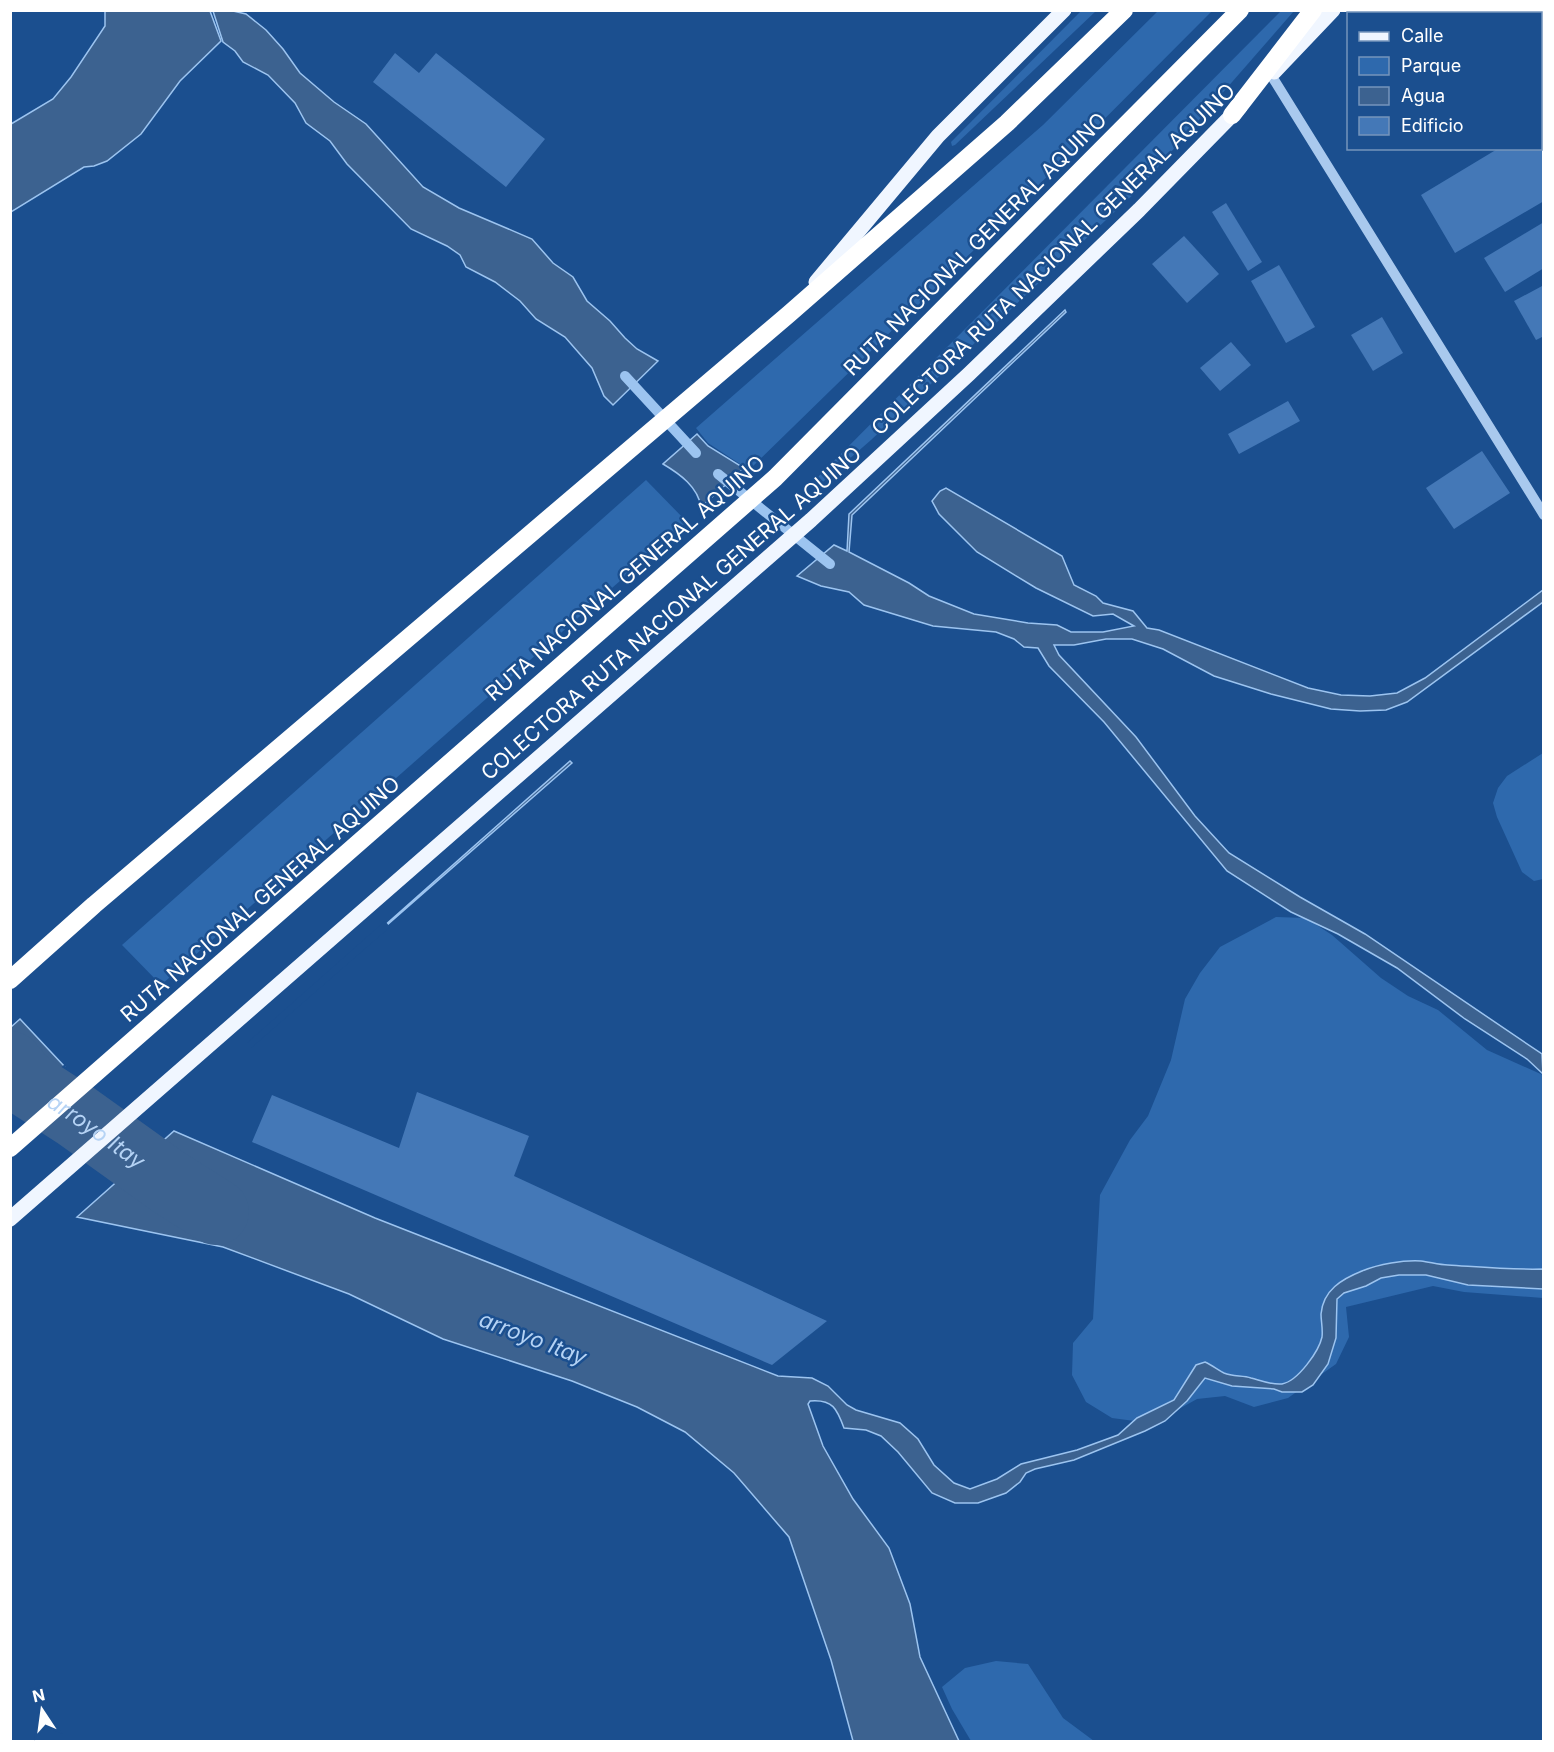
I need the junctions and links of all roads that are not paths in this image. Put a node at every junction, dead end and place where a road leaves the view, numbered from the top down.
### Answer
1 (1064, 10) edge
2 (1124, 10) edge
3 (1240, 10) edge
4 (1313, 10) edge
5 (1333, 10) edge
6 (1271, 75) junction
7 (1232, 115) junction
8 (789, 314) junction
9 (1544, 515) edge
10 (10, 981) edge
11 (10, 1148) edge
12 (10, 1219) edge

1 - 8 main road
2 - 8 highway
3 - 11 highway, RUTA NACIONAL GENERAL AQUINO
4 - 7 highway
5 - 6 main road, COLECTORA RUTA NACIONAL GENERAL AQUINO
6 - 7 main road, COLECTORA RUTA NACIONAL GENERAL AQUINO
6 - 9 street
7 - 12 main road, COLECTORA RUTA NACIONAL GENERAL AQUINO
8 - 10 highway

